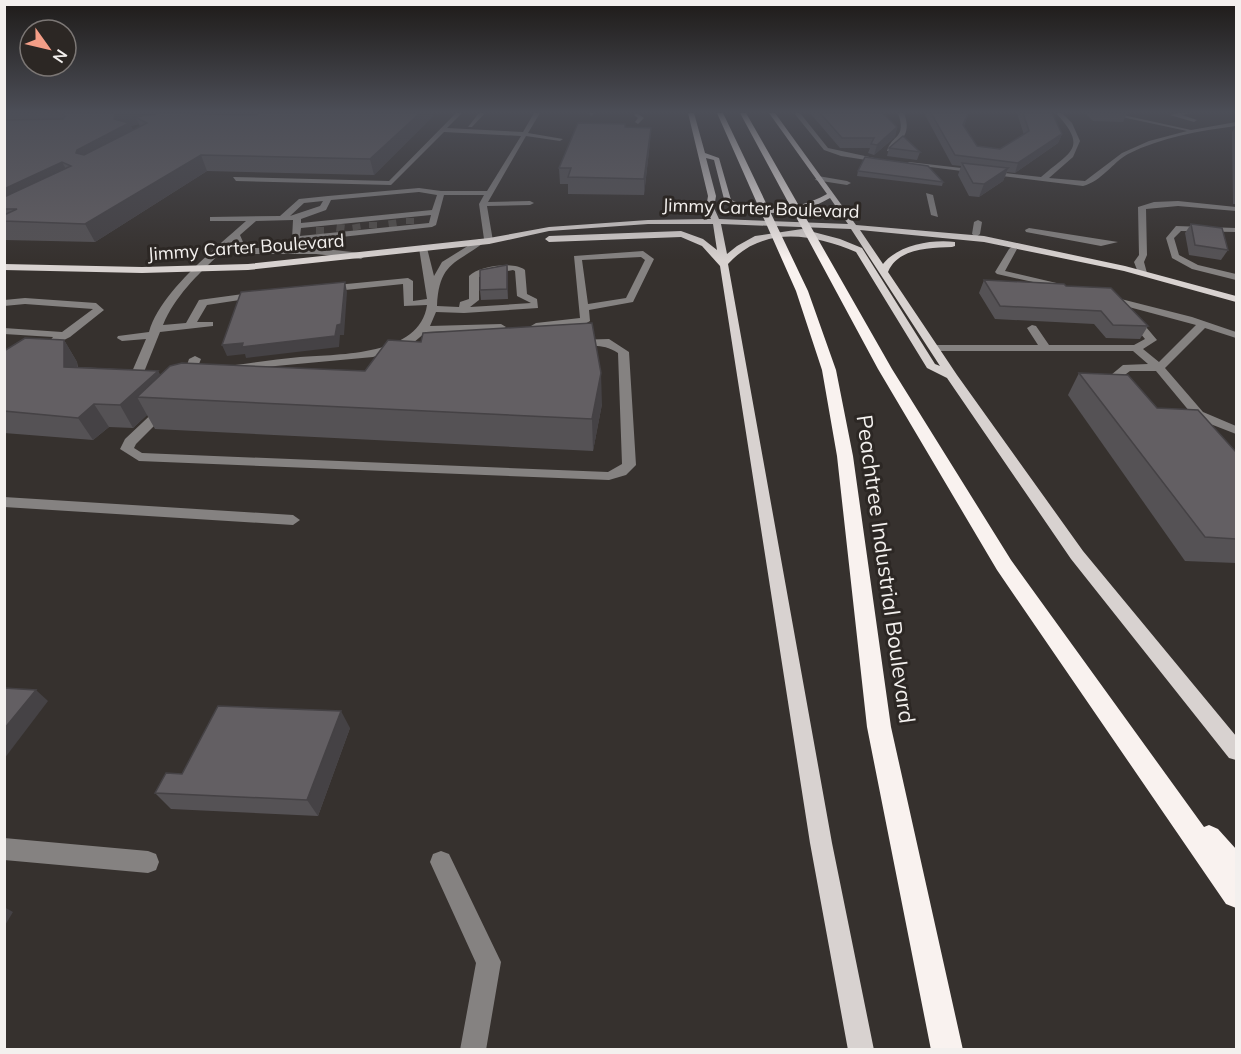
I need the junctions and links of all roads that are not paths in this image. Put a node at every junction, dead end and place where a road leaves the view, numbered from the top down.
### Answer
1 (411, 162) edge
2 (508, 162) edge
3 (705, 162) edge
4 (718, 162) edge
5 (744, 162) edge
6 (770, 162) edge
7 (807, 162) edge
8 (893, 162) edge
9 (1066, 162) edge
10 (1112, 162) edge
11 (818, 177) junction
12 (1045, 177) junction
13 (236, 179) edge
14 (441, 192) junction
15 (828, 192) junction
16 (490, 193) junction
17 (929, 195) dead end
18 (328, 198) junction
19 (483, 204) junction
20 (530, 204) dead end
21 (714, 205) junction
22 (1236, 209) edge
23 (836, 211) junction
24 (438, 212) junction
25 (728, 213) dead end
26 (935, 215) dead end
27 (282, 218) junction
28 (213, 219) dead end
29 (253, 219) junction
30 (410, 221) junction
31 (676, 221) junction
32 (297, 222) junction
33 (978, 222) dead end
34 (808, 224) junction
35 (717, 225) junction
36 (766, 226) junction
37 (1029, 230) dead end
38 (1236, 230) edge
39 (755, 231) junction
40 (793, 231) junction
41 (857, 231) junction
42 (1044, 233) junction
43 (976, 234) junction
44 (236, 236) junction
45 (549, 239) junction
46 (486, 241) junction
47 (1114, 242) dead end
48 (952, 244) junction
49 (423, 248) junction
50 (1013, 249) junction
51 (1034, 249) junction
52 (361, 256) junction
53 (723, 264) junction
54 (4, 267) edge
55 (197, 270) junction
56 (465, 271) dead end
57 (884, 272) junction
58 (1142, 273) junction
59 (1236, 277) edge
60 (1070, 289) edge
61 (315, 290) edge
62 (268, 294) edge
63 (1236, 298) edge
64 (431, 301) junction
65 (4, 303) edge
66 (464, 308) junction
67 (583, 308) junction
68 (208, 324) dead end
69 (1203, 324) junction
70 (189, 326) junction
71 (536, 326) edge
72 (501, 327) edge
73 (1032, 328) dead end
74 (421, 329) junction
75 (4, 331) edge
76 (154, 332) junction
77 (1236, 335) edge
78 (122, 338) dead end
79 (61, 340) junction
80 (4, 342) edge
81 (564, 344) edge
82 (393, 347) junction
83 (1045, 347) junction
84 (934, 348) junction
85 (1136, 348) junction
86 (416, 352) edge
87 (195, 359) dead end
88 (1159, 368) junction
89 (219, 370) edge
90 (189, 374) edge
91 (952, 376) junction
92 (156, 378) edge
93 (1126, 395) edge
94 (174, 399) edge
95 (1176, 413) edge
96 (1199, 415) junction
97 (1236, 431) edge
98 (1236, 438) edge
99 (4, 502) edge
100 (293, 520) dead end
101 (1236, 751) edge
102 (1145, 764) junction
103 (4, 849) edge
104 (148, 862) dead end
105 (441, 862) dead end
106 (1236, 869) edge
107 (1236, 894) edge
108 (474, 1050) edge
109 (861, 1050) edge
110 (947, 1050) edge

1 - 13 street
2 - 16 street
3 - 21 main road
4 - 15 main road
5 - 110 highway, Peachtree Industrial Boulevard
6 - 102 highway, Peachtree Industrial Boulevard
7 - 11 main road
8 - 12 street
9 - 12 street
10 - 12 street
11 - 15 main road
11 - 15 street
14 - 16 street
14 - 18 street
14 - 24 street
15 - 23 main road
16 - 19 street
17 - 26 street
18 - 27 street
18 - 32 street
19 - 20 street
19 - 46 street
21 - 31 main road
21 - 35 main road
22 - 58 street
23 - 34 main road
23 - 41 main road
23 - 43 main road
24 - 30 street
24 - 30 street
25 - 36 main road
27 - 29 street
27 - 32 street
28 - 29 street
29 - 44 street
30 - 32 street
31 - 35 main road, Jimmy Carter Boulevard
31 - 46 main road, Jimmy Carter Boulevard
33 - 43 street
34 - 36 main road, Jimmy Carter Boulevard
34 - 40 main road
34 - 41 main road, Jimmy Carter Boulevard
35 - 36 main road
35 - 39 main road, Jimmy Carter Boulevard
35 - 45 main road, Jimmy Carter Boulevard
35 - 53 main road
36 - 39 main road
36 - 40 main road
37 - 42 street
38 - 59 street
39 - 40 main road, Jimmy Carter Boulevard
40 - 41 main road, Jimmy Carter Boulevard
40 - 41 main road
40 - 53 main road
40 - 91 main road
41 - 48 main road, Jimmy Carter Boulevard
41 - 51 main road, Jimmy Carter Boulevard
41 - 57 main road
42 - 47 street
42 - 51 street
43 - 51 main road
44 - 52 street
44 - 55 street
45 - 46 main road, Jimmy Carter Boulevard
45 - 53 main road
46 - 49 main road, Jimmy Carter Boulevard
46 - 64 street
48 - 50 main road, Jimmy Carter Boulevard
48 - 57 main road
49 - 52 main road, Jimmy Carter Boulevard
49 - 64 street
50 - 51 main road, Jimmy Carter Boulevard
50 - 60 street
51 - 58 main road, Jimmy Carter Boulevard
52 - 55 main road, Jimmy Carter Boulevard
53 - 109 main road
54 - 55 main road, Jimmy Carter Boulevard
55 - 76 street
56 - 66 street
57 - 84 main road
58 - 63 main road, Jimmy Carter Boulevard
61 - 64 street
62 - 70 street
64 - 66 street
64 - 74 street
65 - 79 street
66 - 66 street
67 - 67 street
67 - 71 street
68 - 70 street
69 - 77 street
69 - 85 street
69 - 88 street
70 - 76 street
72 - 74 street
73 - 83 street
74 - 82 street
75 - 79 street
76 - 78 street
76 - 92 street
79 - 80 street
81 - 94 street
82 - 86 street
82 - 89 street
83 - 84 street
83 - 85 street
84 - 91 main road
85 - 88 street
87 - 90 street
88 - 93 street
88 - 96 street
91 - 101 main road
95 - 96 street
96 - 97 street
97 - 98 street
99 - 100 street
102 - 106 highway
102 - 107 highway, Peachtree Industrial Boulevard
103 - 104 street
105 - 108 street

